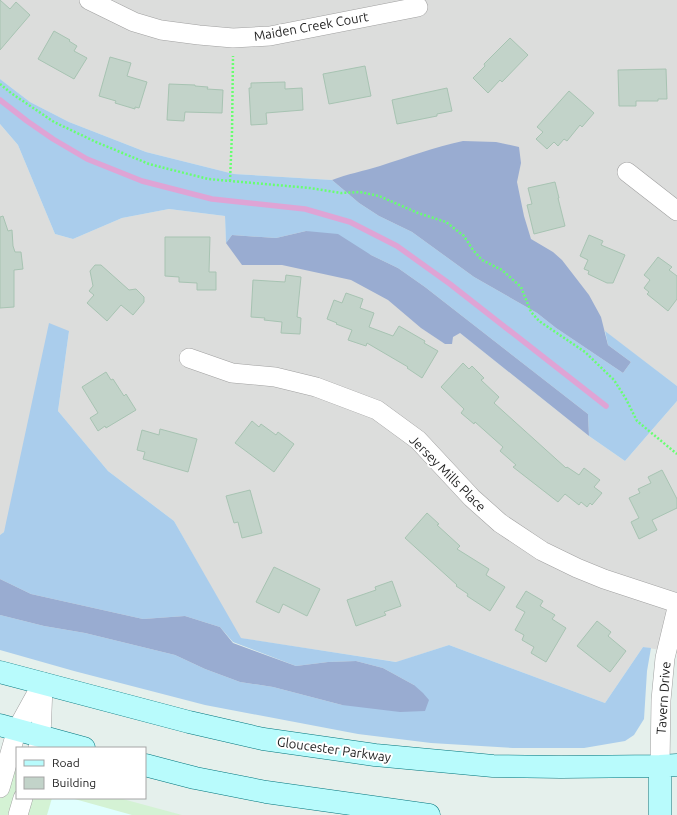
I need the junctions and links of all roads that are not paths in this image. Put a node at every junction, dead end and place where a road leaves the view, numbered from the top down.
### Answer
1 (89, 0) edge
2 (418, 7) dead end
3 (627, 172) dead end
4 (677, 212) edge
5 (189, 358) dead end
6 (677, 603) edge
7 (677, 608) edge
8 (0, 672) edge
9 (43, 682) junction
10 (8, 727) edge
11 (39, 742) edge
12 (76, 747) edge
13 (146, 765) edge
14 (668, 765) edge
15 (0, 788) edge
16 (23, 799) edge
17 (18, 815) edge
18 (429, 815) edge
19 (660, 815) edge

1 - 2 street, Maiden Creek Court
3 - 4 street
5 - 6 street, Jersey Mills Place
7 - 14 street, Tavern Drive
8 - 9 main road, Gloucester Parkway
9 - 10 street
9 - 11 street
9 - 14 main road, Gloucester Parkway
10 - 11 main road
10 - 15 street
11 - 12 main road
13 - 18 main road
14 - 19 main road
16 - 17 street

